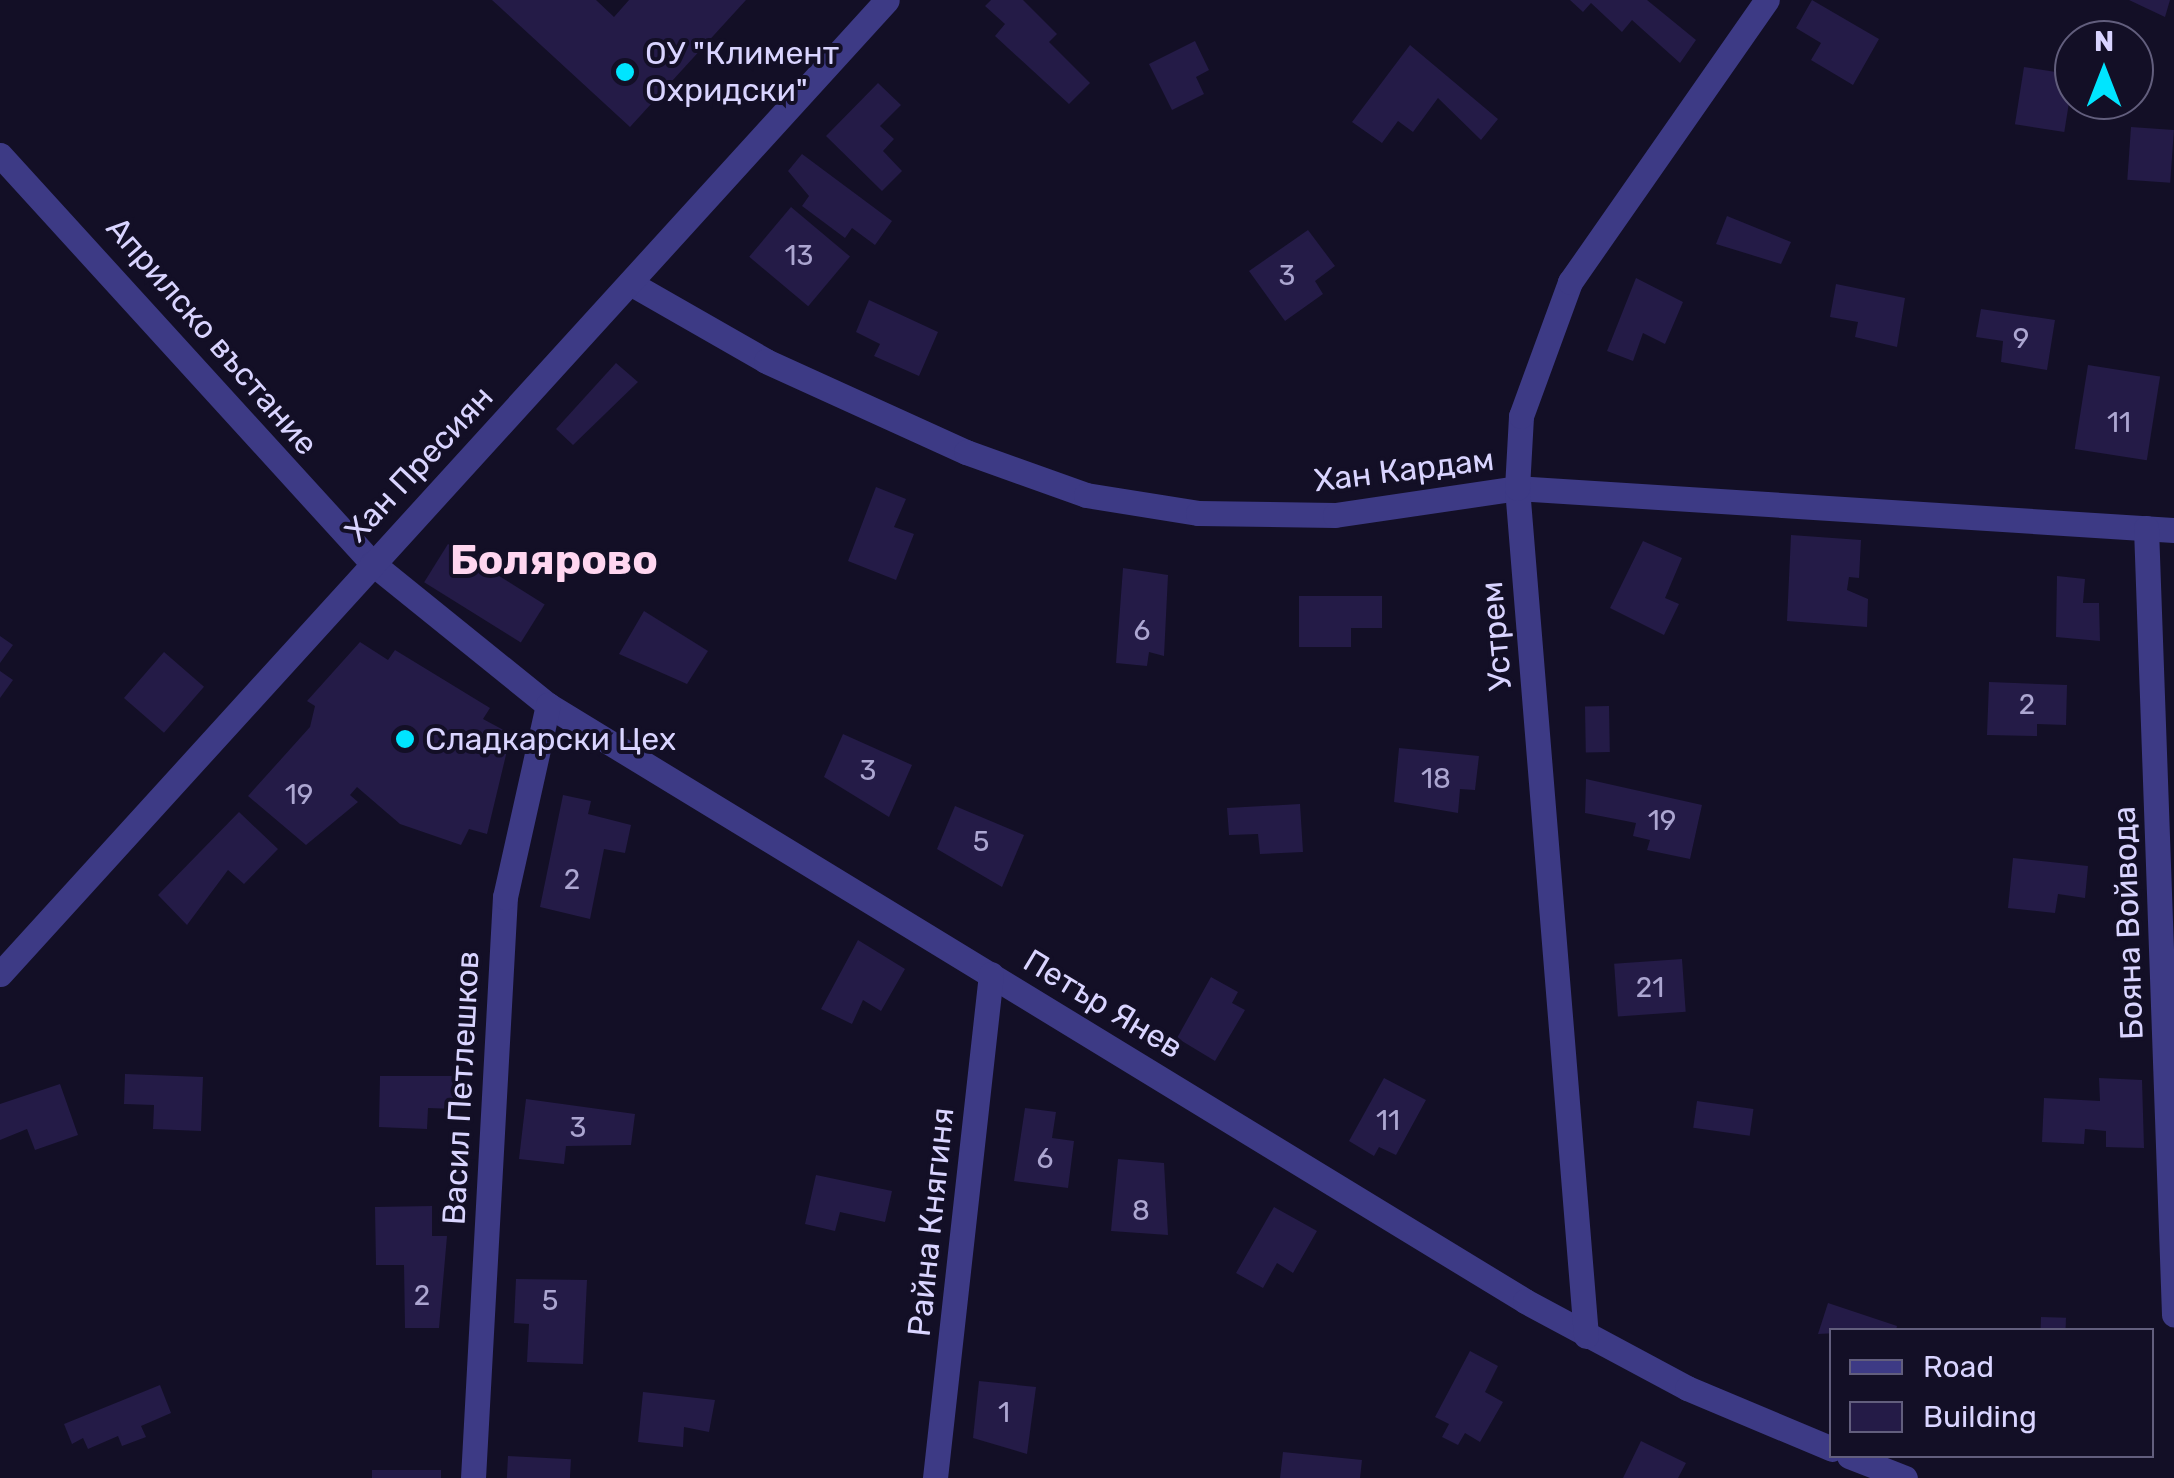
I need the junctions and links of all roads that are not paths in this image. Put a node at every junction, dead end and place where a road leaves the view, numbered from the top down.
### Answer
1 (887, 0) edge
2 (1767, 0) edge
3 (0, 155) edge
4 (630, 283) junction
5 (1517, 488) junction
6 (2146, 528) junction
7 (2174, 530) edge
8 (372, 563) junction
9 (548, 705) junction
10 (0, 974) edge
11 (991, 974) junction
12 (2174, 1315) edge
13 (1586, 1336) junction
14 (1829, 1447) edge
15 (1854, 1458) edge
16 (473, 1478) edge
17 (935, 1478) edge
18 (1905, 1478) edge

1 - 4 street, Хан Пресиян
2 - 5 street, Устрем
3 - 8 street, Априлско въстание
4 - 5 street, Хан Кардам
4 - 8 street, Хан Пресиян
5 - 6 street, Хан Кардам
5 - 13 street, Устрем
6 - 7 street, Хан Кардам
6 - 12 street, Бояна Войвода
8 - 9 street, Петър Янев
8 - 10 street, Хан Пресиян
9 - 11 street, Петър Янев
9 - 16 street, Васил Петлешков
11 - 13 street, Петър Янев
11 - 17 street, Райна Княгиня
13 - 14 street, Петър Янев
15 - 18 street

